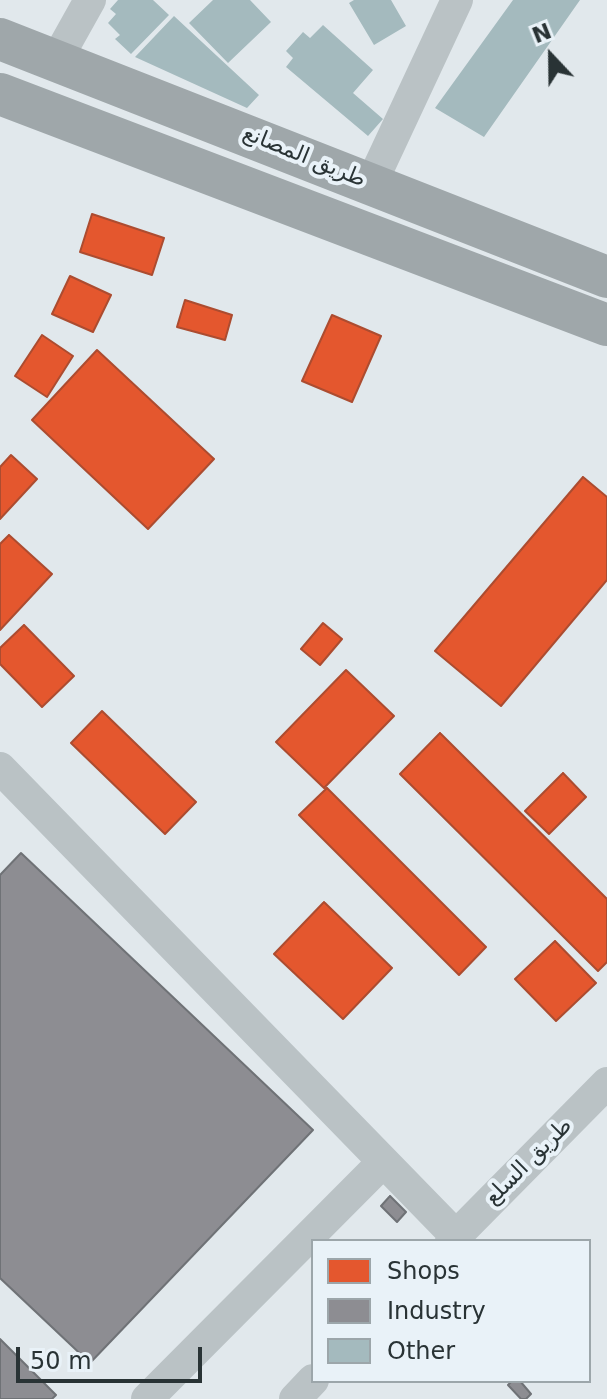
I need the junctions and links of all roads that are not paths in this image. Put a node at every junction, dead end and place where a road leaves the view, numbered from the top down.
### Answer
1 (90, 0) edge
2 (457, 0) edge
3 (0, 39) edge
4 (57, 59) junction
5 (0, 94) edge
6 (371, 184) junction
7 (607, 277) edge
8 (607, 325) edge
9 (0, 768) edge
10 (607, 1083) edge
11 (383, 1162) junction
12 (453, 1238) edge
13 (311, 1382) edge
14 (147, 1399) edge
15 (295, 1399) edge

1 - 4 street
2 - 6 street
3 - 4 main road, طريق المصانع
4 - 6 main road, طريق المصانع
5 - 8 main road
6 - 7 main road, طريق المصانع
9 - 11 street
10 - 12 street, طريق السلع
11 - 12 street
11 - 14 street
13 - 15 street

